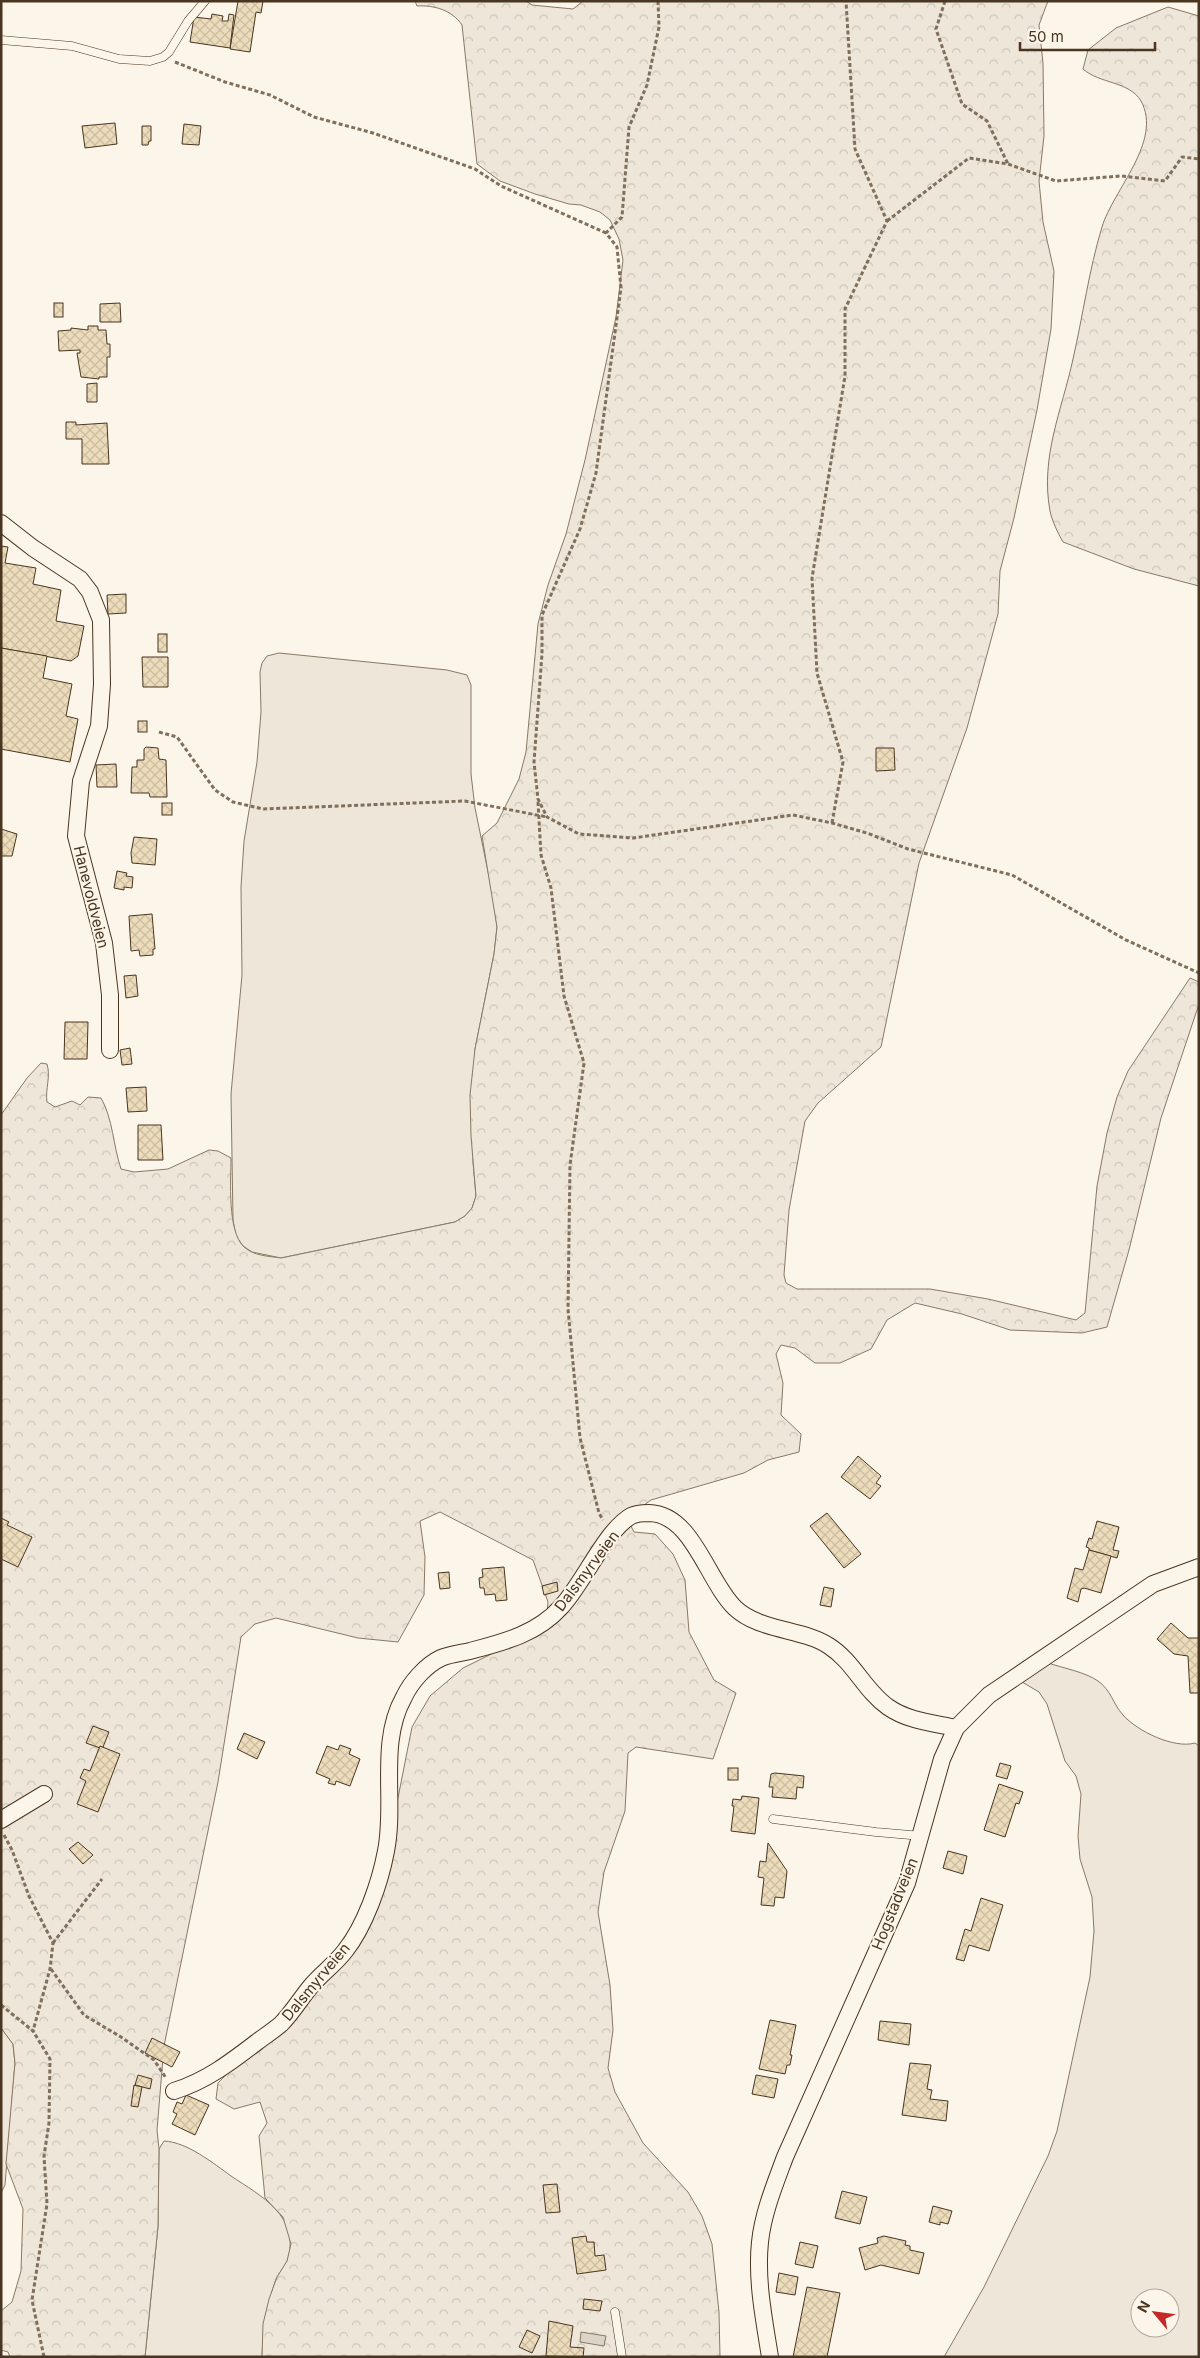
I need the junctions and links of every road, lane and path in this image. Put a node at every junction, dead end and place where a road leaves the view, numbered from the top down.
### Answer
1 (205, 1) edge
2 (658, 1) edge
3 (846, 1) edge
4 (945, 1) edge
5 (1, 40) edge
6 (162, 57) junction
7 (1199, 159) edge
8 (1008, 164) junction
9 (887, 221) junction
10 (606, 233) junction
11 (1, 523) edge
12 (159, 732) dead end
13 (538, 798) junction
14 (538, 816) junction
15 (547, 817) junction
16 (832, 822) junction
17 (1199, 973) edge
18 (110, 1050) dead end
19 (612, 1534) junction
20 (1199, 1567) edge
21 (956, 1728) junction
22 (44, 1794) dead end
23 (773, 1819) dead end
24 (1, 1820) edge
25 (1, 1830) edge
26 (922, 1836) junction
27 (102, 1879) dead end
28 (54, 1943) junction
29 (50, 1969) junction
30 (1, 2006) edge
31 (33, 2031) junction
32 (174, 2091) joint
33 (615, 2312) dead end
34 (44, 2357) edge
35 (622, 2357) edge
36 (770, 2357) edge

1 - 6 lane
2 - 10 path
3 - 9 path
4 - 8 path
5 - 6 lane
6 - 10 path
7 - 8 path
8 - 9 path
9 - 16 path
10 - 13 path
11 - 18 street, Hanevoldveien
12 - 14 path
13 - 14 path
13 - 15 path
14 - 15 path
14 - 19 path
15 - 16 path
16 - 17 path
19 - 21 street, Dalsmyrveien
19 - 32 street, Dalsmyrveien
20 - 21 street, Hogstadveien
21 - 26 street, Hogstadveien
22 - 24 street
23 - 26 lane
25 - 28 path
26 - 36 street, Hogstadveien
27 - 28 path
28 - 29 path
29 - 31 path
29 - 32 path
30 - 31 path
31 - 34 path
33 - 35 lane

